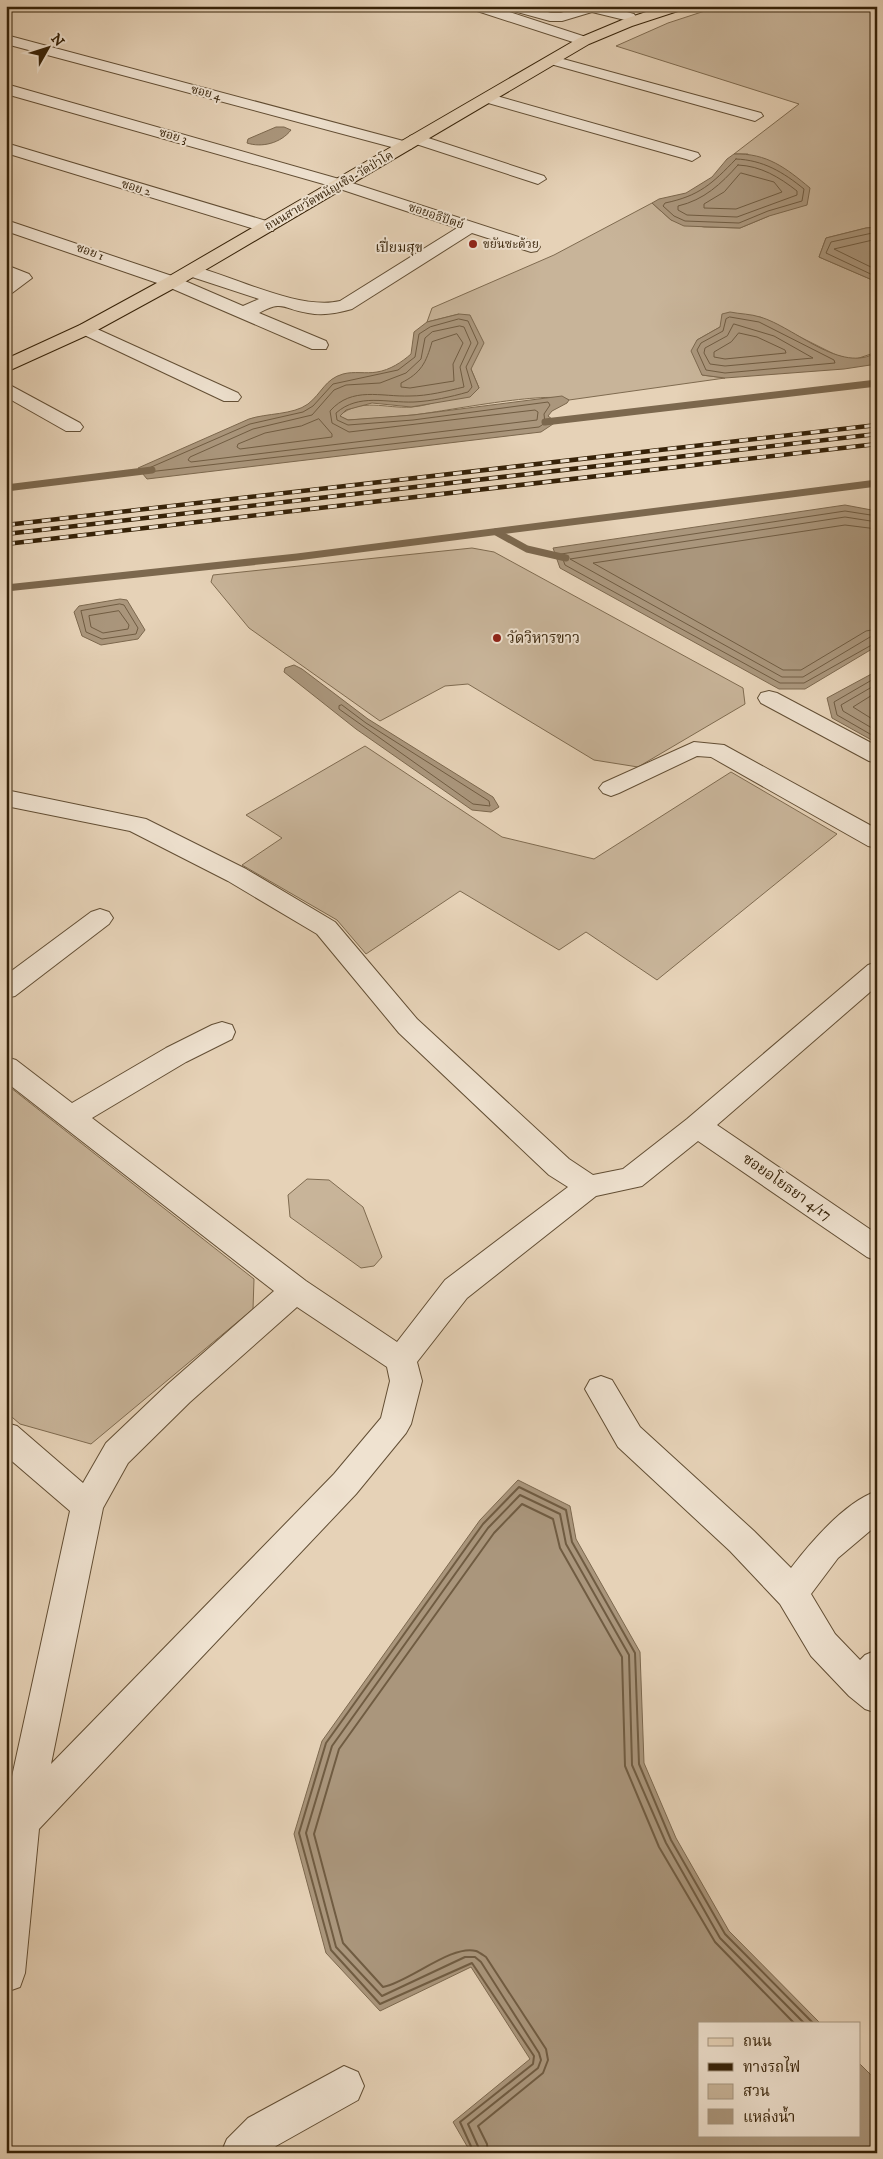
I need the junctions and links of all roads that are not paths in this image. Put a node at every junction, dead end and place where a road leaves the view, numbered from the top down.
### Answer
1 (476, 6) edge
2 (511, 6) edge
3 (644, 6) edge
4 (679, 6) edge
5 (628, 20) junction
6 (6, 39) edge
7 (584, 41) junction
8 (552, 60) junction
9 (6, 89) edge
10 (486, 98) junction
11 (755, 116) dead end
12 (410, 143) junction
13 (6, 148) edge
14 (692, 156) dead end
15 (538, 179) dead end
16 (340, 184) junction
17 (6, 224) edge
18 (267, 227) junction
19 (470, 227) junction
20 (531, 247) dead end
21 (6, 270) edge
22 (192, 271) junction
23 (172, 282) junction
24 (6, 289) edge
25 (278, 299) junction
26 (244, 313) junction
27 (86, 329) junction
28 (319, 345) dead end
29 (6, 366) edge
30 (6, 389) edge
31 (231, 397) dead end
32 (73, 427) dead end
33 (769, 698) dead end
34 (877, 756) edge
35 (611, 788) dead end
36 (6, 798) edge
37 (877, 840) edge
38 (100, 918) dead end
39 (876, 971) edge
40 (6, 988) edge
41 (222, 1032) dead end
42 (6, 1067) edge
43 (70, 1117) junction
44 (697, 1126) junction
45 (589, 1186) junction
46 (877, 1249) edge
47 (295, 1290) junction
48 (401, 1360) junction
49 (601, 1389) dead end
50 (6, 1436) edge
51 (87, 1506) junction
52 (877, 1506) edge
53 (792, 1593) junction
54 (871, 1683) edge
55 (21, 1821) junction
56 (6, 1972) edge
57 (344, 2086) dead end
58 (241, 2153) edge

1 - 7 street
2 - 5 street
3 - 5 street, ถนนสายวัดพนัญเชิง-วัดป่าโค
4 - 5 main road
5 - 7 main road, ถนนสายวัดพนัญเชิง-วัดป่าโค
6 - 12 street, ซอย 4
7 - 8 main road, ถนนสายวัดพนัญเชิง-วัดป่าโค
8 - 10 main road, ถนนสายวัดพนัญเชิง-วัดป่าโค
8 - 11 street
9 - 16 street, ซอย 3
10 - 12 main road, ถนนสายวัดพนัญเชิง-วัดป่าโค
10 - 14 street
12 - 15 street, ซอย 4
12 - 16 main road, ถนนสายวัดพนัญเชิง-วัดป่าโค
13 - 18 street, ซอย 2
16 - 18 main road, ถนนสายวัดพนัญเชิง-วัดป่าโค
16 - 19 street, ซอยอธิปัตย์
17 - 23 street, ซอย 1
18 - 22 main road, ถนนสายวัดพนัญเชิง-วัดป่าโค
19 - 20 street, ซอยอธิปัตย์
19 - 25 street
21 - 24 street
22 - 23 main road, ถนนสายวัดพนัญเชิง-วัดป่าโค
22 - 25 street
23 - 26 street, ซอย 1
23 - 27 main road, ถนนสายวัดพนัญเชิง-วัดป่าโค
25 - 26 street
26 - 28 street, ซอย 1
27 - 29 main road, ถนนสายวัดพนัญเชิง-วัดป่าโค
27 - 31 street
30 - 32 street
33 - 34 street
35 - 37 street
36 - 45 street
38 - 40 street
39 - 44 street
41 - 43 street
42 - 43 street
43 - 47 street
44 - 45 street
44 - 46 street, ซอยอโยธยา 4/17
45 - 48 street
47 - 48 street
47 - 51 street
48 - 55 street
49 - 53 street
50 - 51 street
51 - 55 street
52 - 53 street
53 - 54 street
55 - 56 street
57 - 58 street

